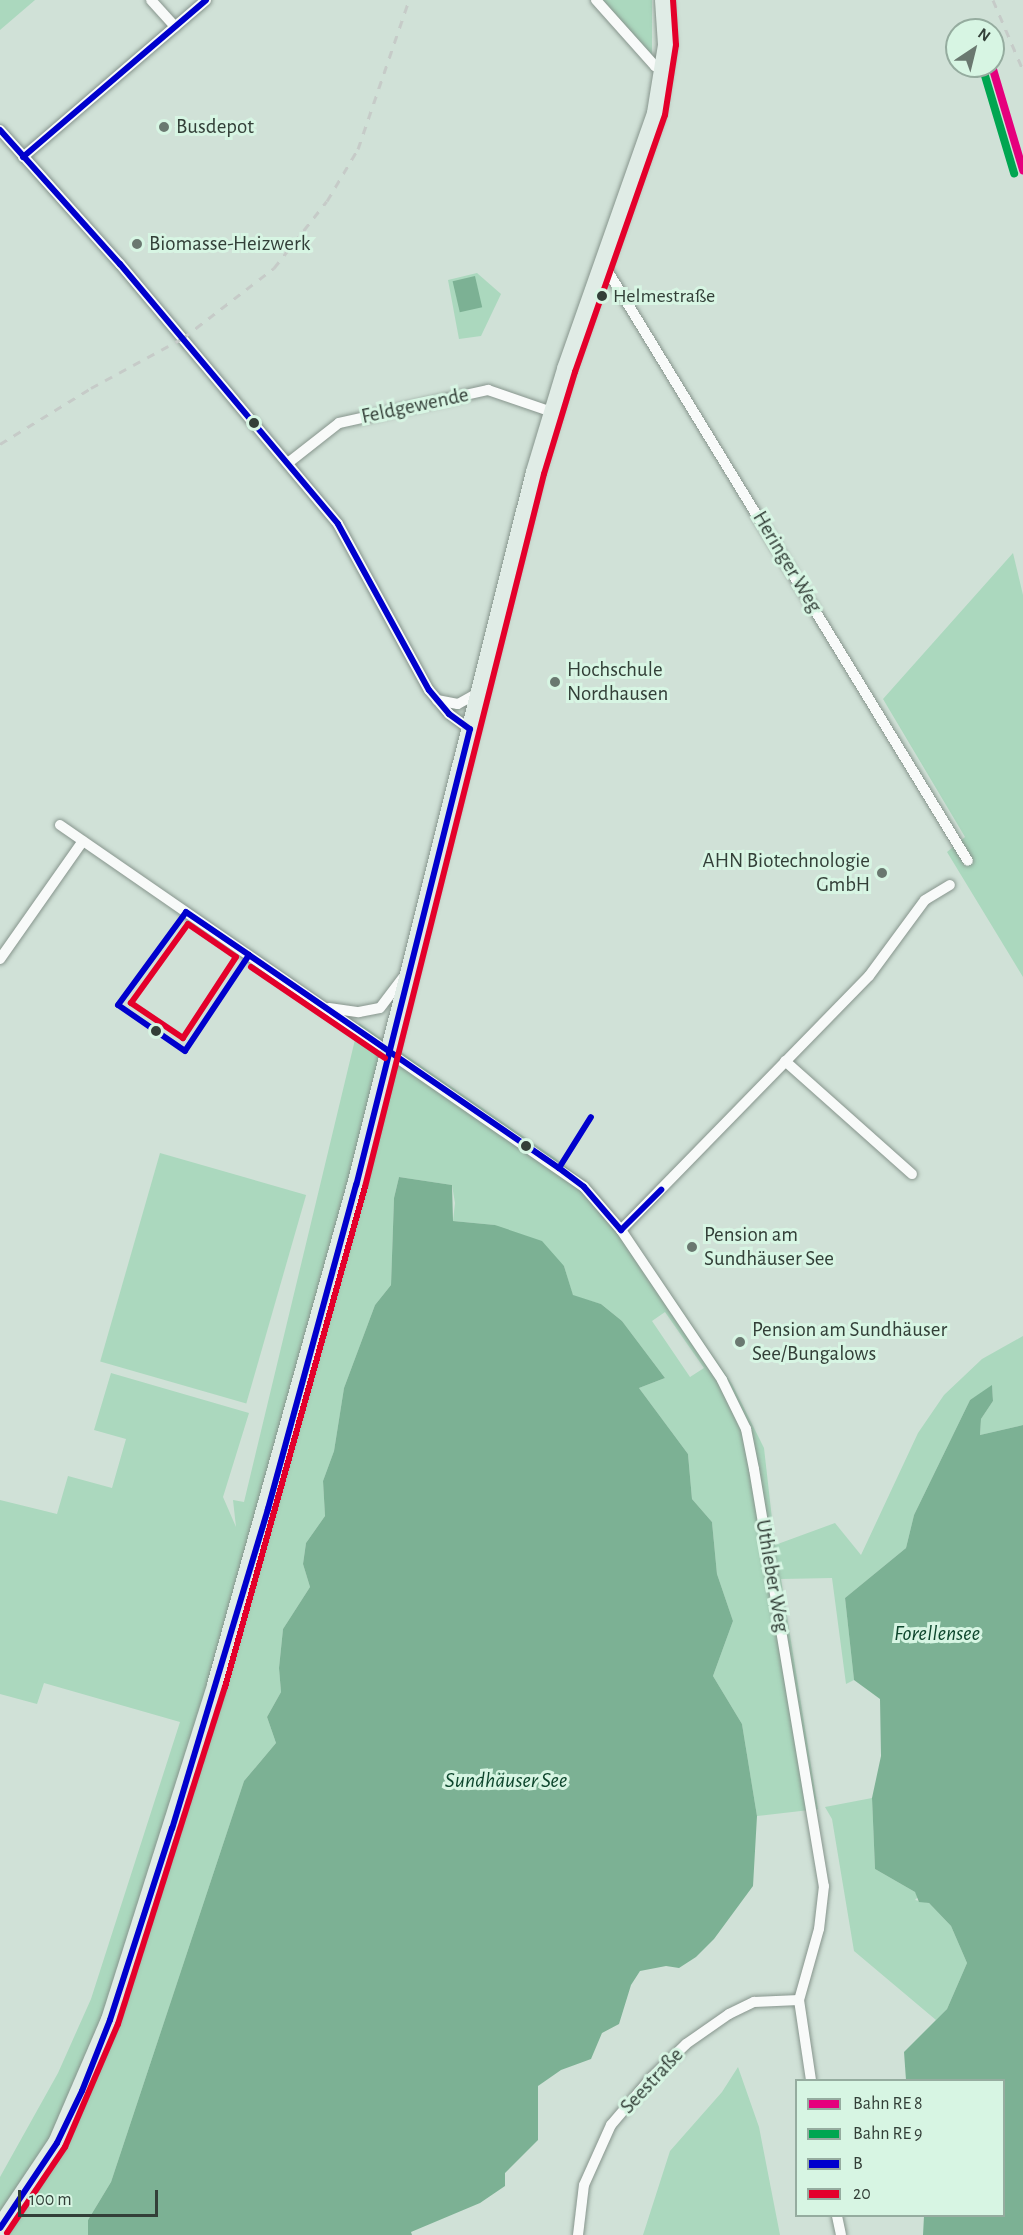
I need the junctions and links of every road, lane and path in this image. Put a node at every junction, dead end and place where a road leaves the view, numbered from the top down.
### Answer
1 (151, 0) edge
2 (206, 0) edge
3 (596, 0) edge
4 (664, 0) edge
5 (175, 27) junction
6 (664, 70) junction
7 (0, 130) edge
8 (23, 157) junction
9 (604, 266) junction
10 (552, 412) junction
11 (288, 463) junction
12 (478, 693) junction
13 (437, 699) junction
14 (470, 729) junction
15 (60, 825) dead end
16 (83, 841) junction
17 (968, 861) dead end
18 (950, 885) dead end
19 (0, 959) edge
20 (408, 971) junction
21 (328, 1008) junction
22 (390, 1051) junction
23 (785, 1061) junction
24 (912, 1174) dead end
25 (621, 1230) junction
26 (798, 2000) junction
27 (811, 2079) edge
28 (837, 2217) edge
29 (0, 2228) edge
30 (578, 2235) edge
31 (841, 2235) edge

1 - 5 street
2 - 5 street
3 - 6 street
4 - 6 main road
5 - 8 street
6 - 9 main road
7 - 8 street
8 - 11 street
9 - 10 main road
9 - 17 street, Heringer Weg
10 - 11 street, Feldgewende
10 - 12 main road
11 - 13 street
12 - 13 street
12 - 14 main road
13 - 14 street
14 - 20 main road
15 - 16 street, Uthleber Weg
16 - 19 street
16 - 21 street, Uthleber Weg
18 - 23 street
20 - 21 street
20 - 22 main road
21 - 22 street, Uthleber Weg
22 - 25 street, Uthleber Weg
22 - 29 main road
23 - 24 street
23 - 25 street
25 - 26 street, Uthleber Weg
26 - 27 street
26 - 30 street, Seestraße
28 - 31 street

